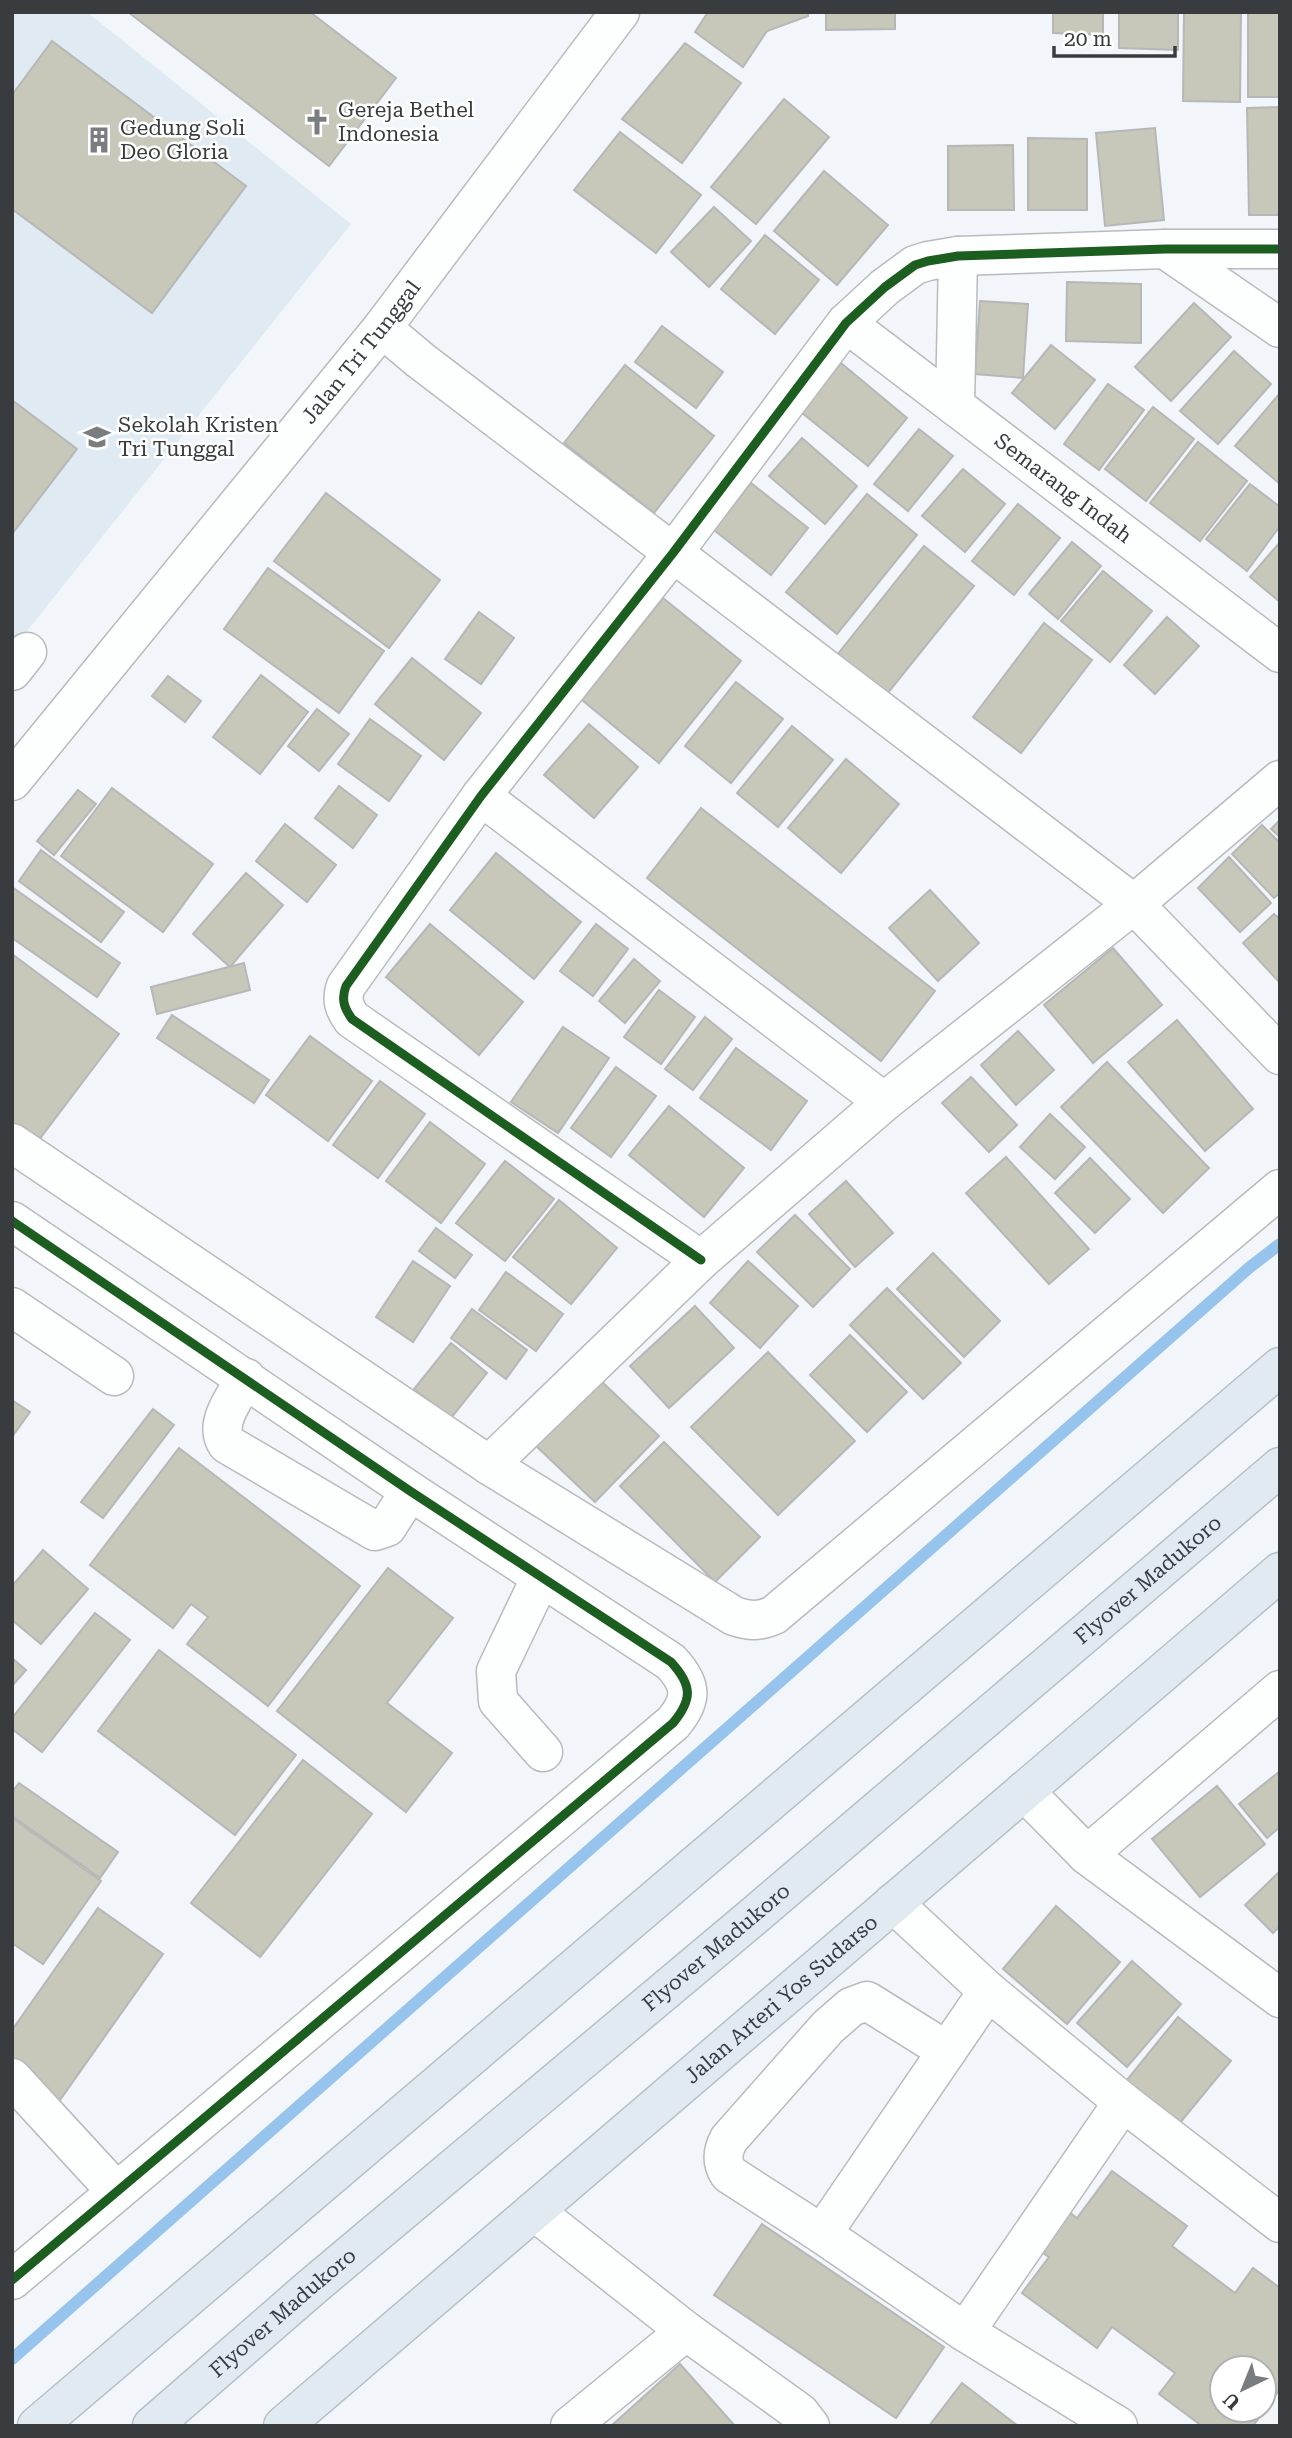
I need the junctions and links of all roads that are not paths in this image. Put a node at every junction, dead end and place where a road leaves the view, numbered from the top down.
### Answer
1 (620, 12) edge
2 (1165, 248) junction
3 (1280, 249) edge
4 (958, 256) junction
5 (846, 323) junction
6 (382, 328) junction
7 (1280, 328) edge
8 (955, 406) junction
9 (673, 554) junction
10 (1280, 653) edge
11 (1280, 780) edge
12 (12, 781) edge
13 (481, 796) junction
14 (1134, 904) junction
15 (1280, 1055) edge
16 (884, 1102) junction
17 (12, 1143) edge
18 (1280, 1189) edge
19 (12, 1221) edge
20 (701, 1260) junction
21 (12, 1307) edge
22 (1280, 1367) edge
23 (114, 1376) dead end
24 (246, 1378) junction
25 (489, 1465) junction
26 (1280, 1467) edge
27 (410, 1491) junction
28 (1280, 1498) edge
29 (1280, 1572) edge
30 (541, 1577) junction
31 (1280, 1690) edge
32 (543, 1752) dead end
33 (1024, 1791) junction
34 (1087, 1855) junction
35 (893, 1903) junction
36 (988, 1991) junction
37 (1280, 1998) edge
38 (947, 2051) junction
39 (12, 2078) edge
40 (1123, 2102) junction
41 (116, 2192) junction
42 (534, 2211) junction
43 (1280, 2223) edge
44 (822, 2234) junction
45 (20, 2261) edge
46 (321, 2296) junction
47 (686, 2331) junction
48 (965, 2332) junction
49 (37, 2426) edge
50 (152, 2426) edge
51 (191, 2426) edge
52 (283, 2426) edge
53 (570, 2426) edge
54 (810, 2426) edge
55 (1118, 2426) edge

1 - 6 street, Jalan Tri Tunggal
2 - 3 street
2 - 4 street
2 - 7 street
4 - 5 street
4 - 8 street
5 - 8 street, Semarang Indah
5 - 9 street
6 - 9 street
6 - 12 street, Jalan Tri Tunggal
8 - 10 street, Semarang Indah
9 - 13 street
9 - 14 street
11 - 14 street
13 - 16 street
13 - 20 street
14 - 15 street
14 - 16 street
16 - 20 street
17 - 25 street
18 - 25 street
19 - 24 street
20 - 25 street
21 - 23 street
22 - 49 highway
24 - 27 street
24 - 27 street
26 - 46 highway, Flyover Madukoro
27 - 30 street
28 - 46 highway, Flyover Madukoro
29 - 33 highway, Jalan Arteri Yos Sudarso
30 - 32 street
30 - 41 street
31 - 34 street
33 - 34 street
33 - 35 highway, Jalan Arteri Yos Sudarso
34 - 37 street
35 - 36 street
35 - 42 highway, Jalan Arteri Yos Sudarso
36 - 38 street
36 - 40 street
38 - 44 street
38 - 44 street
39 - 41 street
40 - 43 street
40 - 48 street
41 - 45 street
42 - 47 street
42 - 52 highway, Jalan Arteri Yos Sudarso
44 - 48 street
46 - 50 highway, Flyover Madukoro
46 - 51 highway, Flyover Madukoro
47 - 53 street
47 - 54 street
48 - 55 street

